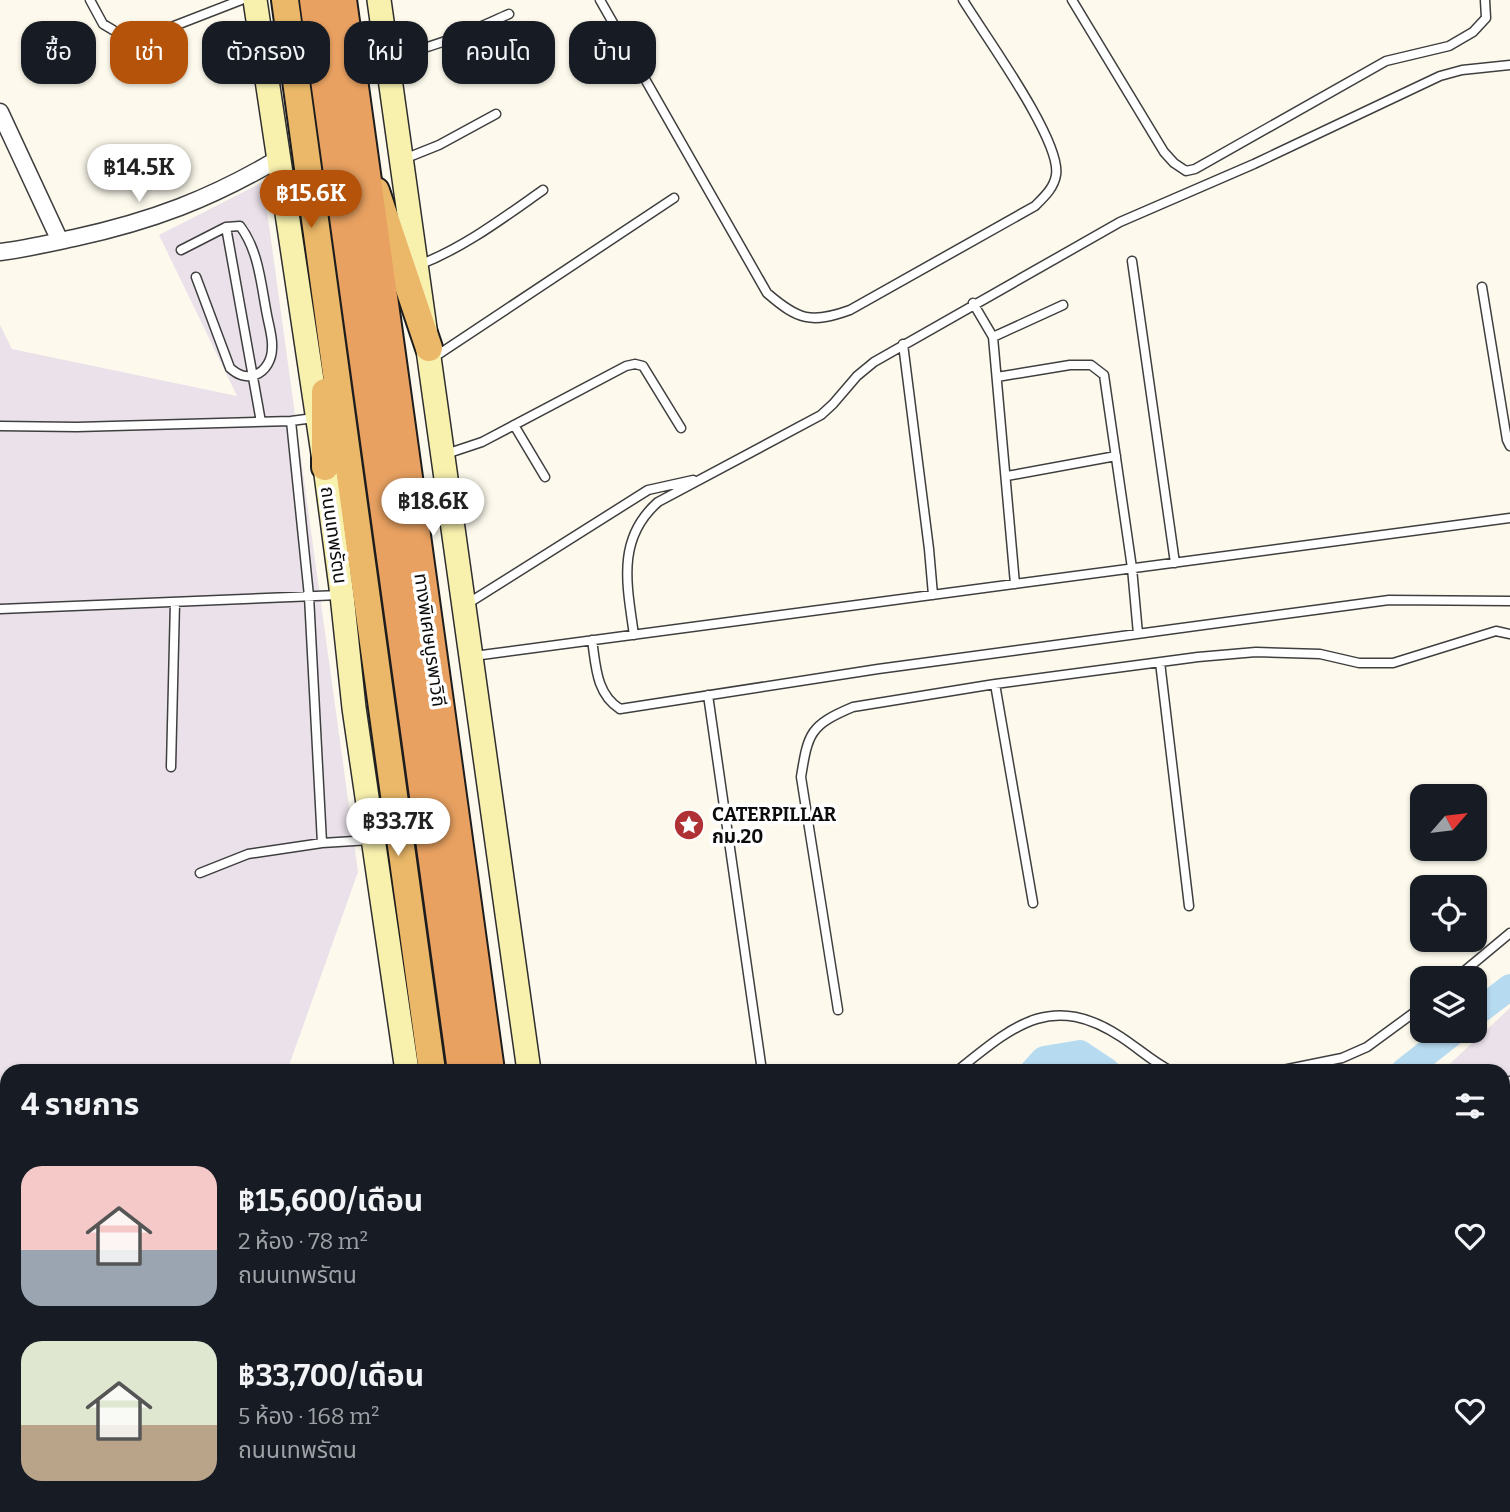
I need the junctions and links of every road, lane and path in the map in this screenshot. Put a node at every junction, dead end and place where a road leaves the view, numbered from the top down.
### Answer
1 (90, 0) edge
2 (241, 0) edge
3 (255, 0) edge
4 (285, 0) edge
5 (314, 0) edge
6 (342, 0) edge
7 (353, 0) edge
8 (379, 0) edge
9 (600, 0) edge
10 (963, 0) edge
11 (1072, 0) edge
12 (1485, 0) edge
13 (509, 14) dead end
14 (187, 21) edge
15 (382, 21) edge
16 (110, 28) edge
17 (428, 48) edge
18 (1510, 65) edge
19 (391, 84) edge
20 (0, 111) edge
21 (496, 114) dead end
22 (278, 159) junction
23 (401, 160) junction
24 (542, 190) dead end
25 (376, 191) junction
26 (674, 198) dead end
27 (226, 227) junction
28 (60, 241) junction
29 (181, 250) dead end
30 (0, 252) edge
31 (1132, 261) dead end
32 (417, 266) junction
33 (196, 276) dead end
34 (1482, 288) dead end
35 (326, 291) junction
36 (973, 303) junction
37 (1063, 305) dead end
38 (993, 337) junction
39 (903, 344) junction
40 (429, 354) junction
41 (253, 376) junction
42 (997, 377) junction
43 (317, 417) junction
44 (290, 421) junction
45 (261, 422) junction
46 (514, 425) junction
47 (0, 426) edge
48 (681, 428) dead end
49 (1510, 446) edge
50 (443, 455) junction
51 (1116, 456) junction
52 (325, 467) junction
53 (1007, 476) junction
54 (545, 477) dead end
55 (706, 477) junction
56 (1510, 519) edge
57 (1175, 563) junction
58 (1132, 568) junction
59 (1015, 584) junction
60 (342, 595) junction
61 (933, 595) junction
62 (309, 596) junction
63 (1510, 601) edge
64 (175, 602) junction
65 (464, 605) junction
66 (0, 609) edge
67 (1138, 634) junction
68 (1510, 634) edge
69 (634, 635) junction
70 (592, 640) junction
71 (471, 656) junction
72 (1160, 662) junction
73 (995, 684) junction
74 (708, 695) junction
75 (171, 767) dead end
76 (373, 840) junction
77 (323, 843) junction
78 (200, 873) dead end
79 (1033, 903) dead end
80 (1189, 906) dead end
81 (1510, 933) edge
82 (1470, 966) edge
83 (838, 1010) dead end
84 (1410, 1016) edge
85 (406, 1064) edge
86 (431, 1064) edge
87 (461, 1064) edge
88 (489, 1064) edge
89 (502, 1064) edge
90 (528, 1064) edge
91 (761, 1064) edge
92 (966, 1064) edge
93 (1160, 1064) edge
94 (1312, 1064) edge

1 - 16 lane
2 - 14 lane
3 - 22 main road, ถนนเทพรัตน
4 - 35 highway, ถนนเทพรัตน
5 - 87 highway, ทางพิเศษบูรพาวิถี
6 - 88 highway, ทางพิเศษบูรพาวิถี
7 - 25 highway
8 - 15 main road
9 - 10 lane
11 - 12 lane
13 - 17 lane
18 - 36 lane
19 - 23 main road
20 - 28 street
21 - 23 lane
22 - 28 street
22 - 43 main road, ถนนเทพรัตน
23 - 32 main road
24 - 32 lane
25 - 40 highway
25 - 89 highway
26 - 40 lane
27 - 29 lane
27 - 41 lane
27 - 41 lane
28 - 30 street
31 - 57 lane
32 - 40 main road
33 - 41 lane
34 - 49 lane
35 - 52 highway
35 - 86 highway, ถนนเทพรัตน
36 - 38 lane
36 - 39 lane
37 - 38 lane
38 - 42 lane
39 - 55 lane
39 - 61 lane
40 - 50 main road
41 - 45 lane
42 - 51 lane
42 - 53 lane
43 - 44 lane
43 - 52 main road, ถนนเทพรัตน
44 - 45 lane
44 - 62 lane
45 - 47 lane
46 - 48 lane
46 - 50 lane
46 - 54 lane
50 - 65 main road
51 - 53 lane
51 - 58 lane
52 - 60 main road, ถนนเทพรัตน
53 - 59 lane
55 - 65 lane
55 - 69 lane
56 - 57 lane
57 - 58 lane
58 - 59 lane
58 - 67 lane
59 - 61 lane
60 - 62 lane
60 - 76 main road, ถนนเทพรัตน
61 - 69 lane
62 - 64 lane
62 - 77 lane
63 - 67 lane
64 - 66 lane
64 - 75 lane
65 - 71 main road
67 - 74 lane
68 - 72 lane
69 - 70 lane
70 - 71 lane
70 - 74 lane
71 - 90 main road
72 - 73 lane
72 - 80 lane
73 - 79 lane
73 - 83 lane
74 - 91 lane
76 - 77 lane
76 - 85 main road, ถนนเทพรัตน
77 - 78 lane
81 - 82 lane
84 - 94 lane
92 - 93 lane

